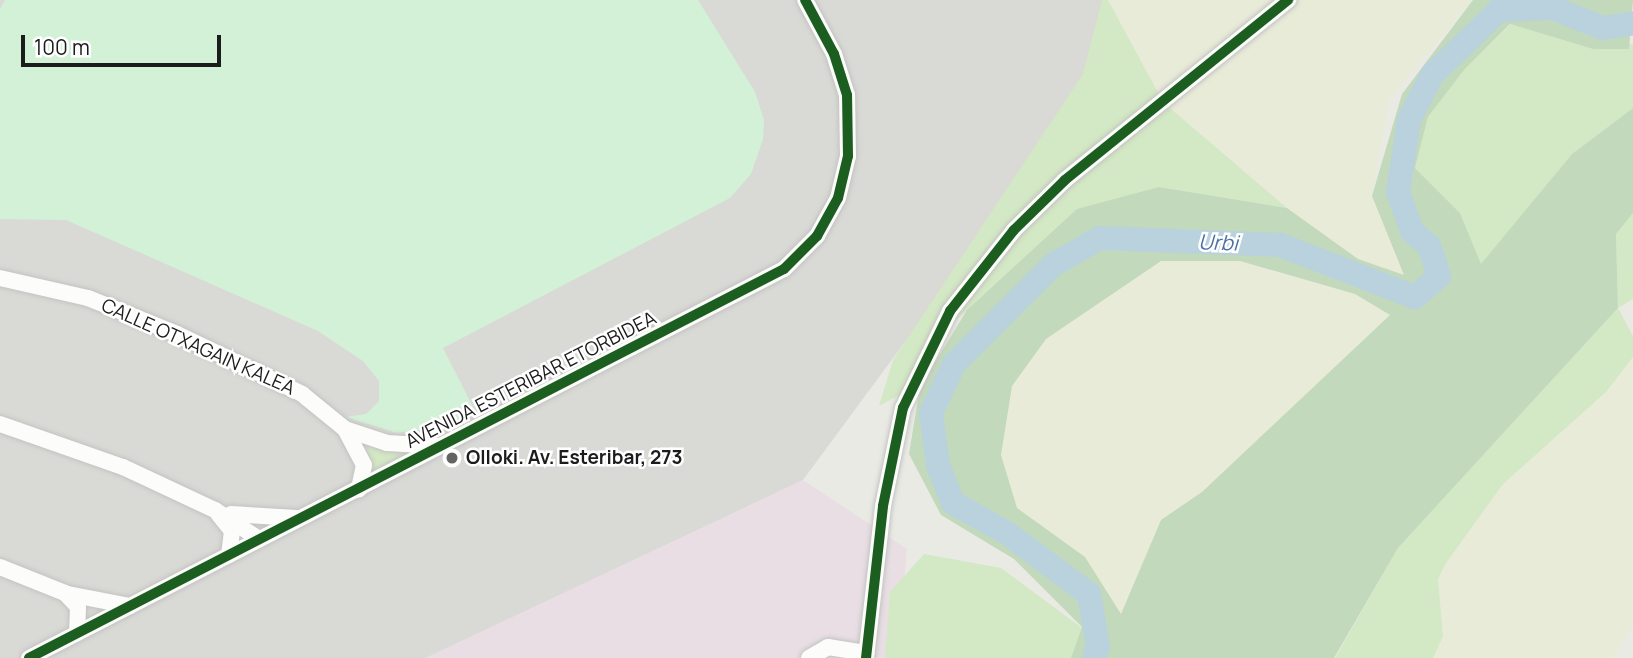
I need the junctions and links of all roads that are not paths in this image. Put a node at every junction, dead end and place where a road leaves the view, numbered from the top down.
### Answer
1 (805, 0) edge
2 (1288, 0) edge
3 (0, 278) edge
4 (0, 424) edge
5 (345, 429) junction
6 (439, 446) junction
7 (359, 489) junction
8 (215, 510) junction
9 (301, 517) junction
10 (259, 539) junction
11 (229, 555) junction
12 (0, 567) edge
13 (65, 593) junction
14 (130, 606) junction
15 (77, 633) junction
16 (866, 655) edge
17 (29, 658) edge
18 (809, 658) edge

1 - 6 street, AVENIDA ESTERIBAR ETORBIDEA
2 - 16 street
3 - 5 street, CALLE OTXAGAIN KALEA
4 - 8 street
5 - 6 street, CALLE OTXAGAIN KALEA
5 - 7 street, CALLE OTXAGAIN KALEA
6 - 7 street, AVENIDA ESTERIBAR ETORBIDEA
7 - 9 street, AVENIDA ESTERIBAR ETORBIDEA
8 - 9 street
8 - 10 street
8 - 11 street
9 - 10 street, AVENIDA ESTERIBAR ETORBIDEA
10 - 11 street, AVENIDA ESTERIBAR ETORBIDEA
11 - 14 street, AVENIDA ESTERIBAR ETORBIDEA
12 - 13 street
13 - 14 street
13 - 15 street
14 - 15 street, AVENIDA ESTERIBAR ETORBIDEA
15 - 17 street, AVENIDA ESTERIBAR ETORBIDEA
16 - 18 street

